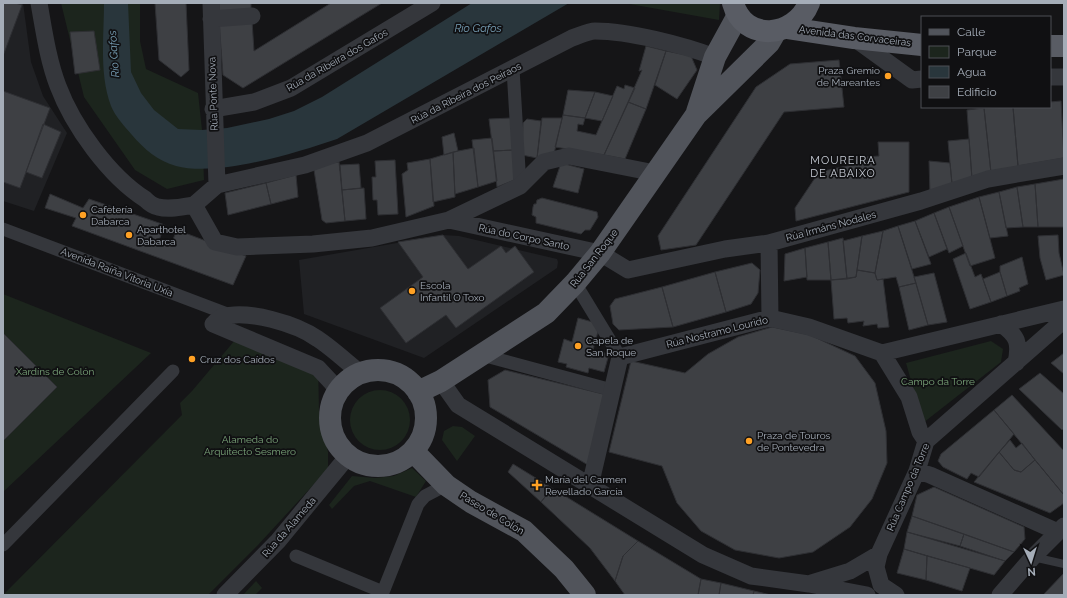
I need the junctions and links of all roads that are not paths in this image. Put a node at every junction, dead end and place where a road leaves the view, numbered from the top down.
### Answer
1 (39, 3) edge
2 (432, 3) edge
3 (809, 3) edge
4 (736, 9) edge
5 (211, 11) edge
6 (252, 16) dead end
7 (782, 29) junction
8 (854, 38) junction
9 (921, 45) edge
10 (1051, 46) edge
11 (1064, 46) edge
12 (715, 56) junction
13 (513, 69) junction
14 (1051, 77) edge
15 (1064, 77) edge
16 (921, 79) edge
17 (213, 114) junction
18 (696, 115) junction
19 (1064, 166) edge
20 (655, 174) junction
21 (217, 178) junction
22 (520, 186) junction
23 (194, 205) junction
24 (449, 220) junction
25 (3, 229) edge
26 (770, 243) junction
27 (600, 253) junction
28 (576, 283) junction
29 (1064, 309) edge
30 (230, 315) junction
31 (770, 318) junction
32 (1064, 320) edge
33 (1001, 324) junction
34 (882, 353) junction
35 (482, 355) junction
36 (620, 356) junction
37 (1016, 363) junction
38 (173, 371) dead end
39 (361, 374) junction
40 (441, 381) junction
41 (612, 390) junction
42 (338, 392) junction
43 (418, 392) junction
44 (926, 441) junction
45 (413, 450) junction
46 (348, 456) junction
47 (917, 471) junction
48 (446, 485) junction
49 (590, 486) junction
50 (1061, 529) edge
51 (3, 545) edge
52 (879, 554) junction
53 (296, 556) dead end
54 (1033, 557) junction
55 (1064, 564) edge
56 (809, 584) junction
57 (225, 595) edge
58 (585, 595) edge
59 (867, 595) edge
60 (896, 595) edge
61 (1000, 595) edge

1 - 23 street
2 - 17 street, Rúa da Ribeira dos Gafos
3 - 7 highway
4 - 7 highway, Avenida das Corvaceiras
4 - 12 main road, Rúa San Roque
5 - 6 street
5 - 17 street, Rúa Ponte Nova
7 - 8 highway, Avenida das Corvaceiras
7 - 18 main road, Rúa San Roque
8 - 9 highway, Avenida das Corvaceiras
8 - 16 street
10 - 11 highway
12 - 13 street, Rúa da Ribeira dos Peiraos
12 - 18 main road, Rúa San Roque
13 - 21 street, Rúa da Ribeira dos Peiraos
13 - 22 street
14 - 15 street
17 - 21 street, Rúa Ponte Nova
18 - 20 main road, Rúa San Roque
19 - 26 street, Rúa Irmáns Nodales
20 - 22 street
20 - 27 main road, Rúa San Roque
21 - 23 street
22 - 24 street
23 - 24 street
24 - 27 street, Rúa do Corpo Santo
25 - 30 street, Avenida Raíña Vitoria Uxía
26 - 27 street, Rúa Irmáns Nodales
26 - 31 street
27 - 28 main road, Rúa San Roque
28 - 35 main road, Rúa San Roque
28 - 36 street
29 - 33 street
30 - 39 street, Avenida Raíña Vitoria Uxía
30 - 42 street
31 - 34 street, Rúa Nostramo Lourido
31 - 36 street, Rúa Nostramo Lourido
32 - 37 street, Rúa Campo da Torre
33 - 34 street
33 - 37 street
34 - 44 street
35 - 40 main road, Rúa San Roque
35 - 41 street
36 - 41 street
37 - 44 street, Rúa Campo da Torre
38 - 51 street
39 - 42 main road
39 - 43 main road
40 - 43 main road, Rúa San Roque
40 - 49 street
41 - 49 street
42 - 46 main road
43 - 45 main road
44 - 47 street, Rúa Campo da Torre
45 - 46 main road
45 - 48 main road, Paseo de Colón
46 - 57 street, Rúa da Alameda
47 - 50 street
47 - 52 street, Rúa Campo da Torre
48 - 53 street
48 - 58 main road, Paseo de Colón
49 - 56 street
50 - 54 street
52 - 56 street
52 - 60 street
54 - 55 lane
54 - 61 street
56 - 59 street

